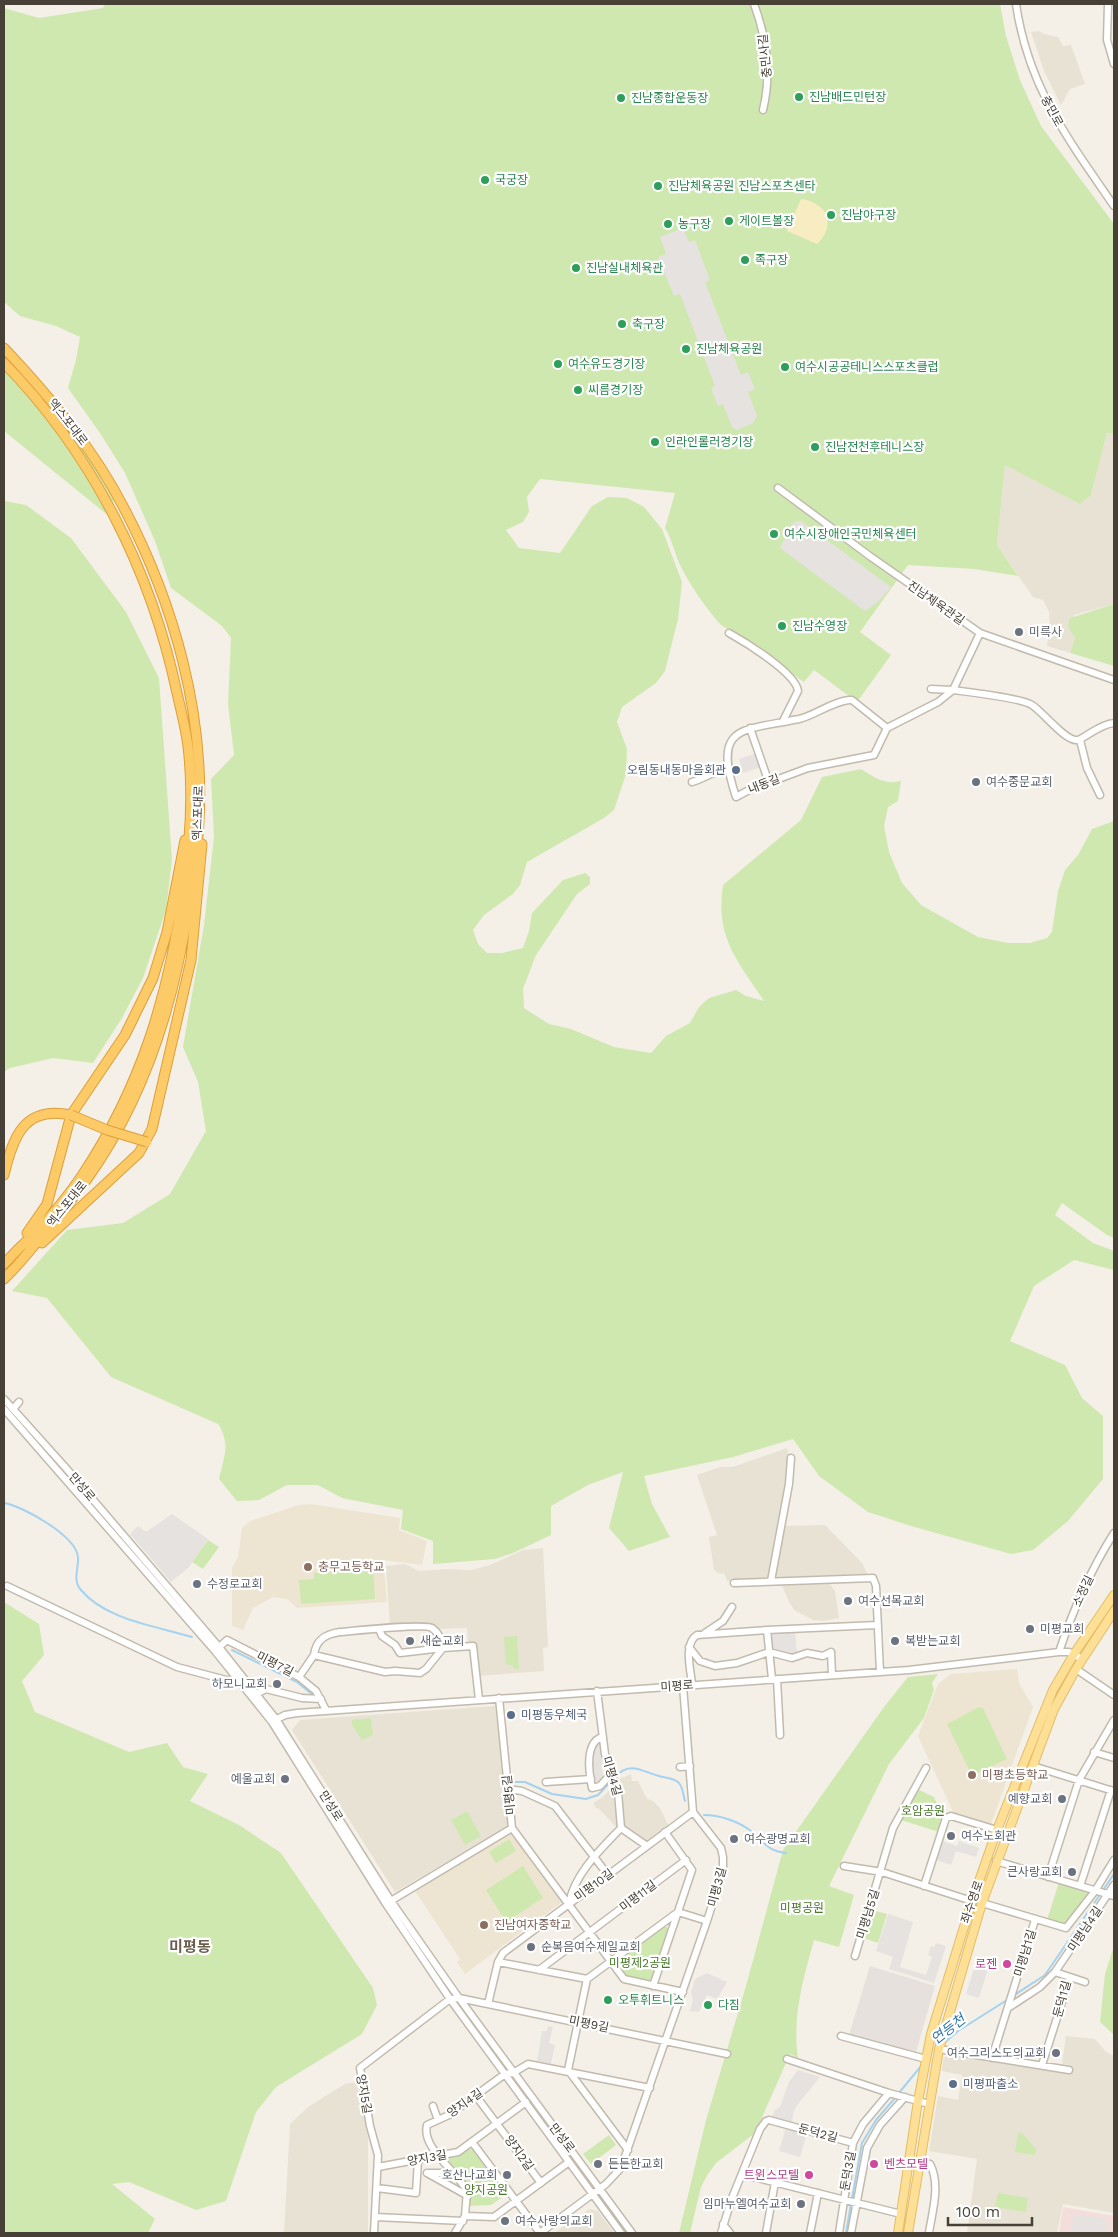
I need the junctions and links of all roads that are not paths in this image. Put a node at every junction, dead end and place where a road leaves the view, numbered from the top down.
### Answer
1 (754, 4) edge
2 (1016, 4) edge
3 (1108, 4) edge
4 (1111, 40) edge
5 (1114, 64) edge
6 (763, 110) dead end
7 (1114, 206) edge
8 (4, 348) edge
9 (4, 363) edge
10 (778, 488) dead end
11 (730, 633) dead end
12 (980, 633) junction
13 (1114, 680) edge
14 (931, 689) dead end
15 (953, 690) junction
16 (784, 721) junction
17 (1114, 723) edge
18 (750, 728) junction
19 (887, 728) junction
20 (1080, 740) junction
21 (728, 770) junction
22 (692, 782) dead end
23 (769, 783) junction
24 (1100, 795) dead end
25 (195, 819) junction
26 (71, 1116) junction
27 (147, 1142) junction
28 (4, 1175) edge
29 (16, 1249) junction
30 (25, 1258) junction
31 (4, 1264) edge
32 (4, 1279) edge
33 (4, 1399) edge
34 (19, 1402) dead end
35 (4, 1409) edge
36 (13, 1409) junction
37 (791, 1458) dead end
38 (1114, 1533) edge
39 (771, 1581) junction
40 (734, 1583) dead end
41 (7, 1586) dead end
42 (1114, 1595) edge
43 (729, 1608) dead end
44 (1114, 1611) edge
45 (877, 1625) junction
46 (379, 1629) junction
47 (767, 1630) junction
48 (704, 1634) junction
49 (689, 1647) junction
50 (443, 1648) junction
51 (217, 1649) junction
52 (769, 1652) junction
53 (1059, 1652) junction
54 (1074, 1654) junction
55 (314, 1655) junction
56 (1082, 1659) junction
57 (1076, 1669) junction
58 (880, 1672) junction
59 (832, 1675) junction
60 (238, 1676) junction
61 (298, 1676) junction
62 (774, 1679) junction
63 (692, 1685) junction
64 (683, 1686) junction
65 (1053, 1690) junction
66 (598, 1692) junction
67 (256, 1694) junction
68 (1114, 1694) edge
69 (1062, 1695) junction
70 (499, 1698) junction
71 (321, 1699) junction
72 (479, 1700) junction
73 (326, 1710) junction
74 (274, 1720) junction
75 (1114, 1720) edge
76 (780, 1735) dead end
77 (602, 1737) junction
78 (1094, 1752) junction
79 (1114, 1758) edge
80 (690, 1766) junction
81 (1033, 1766) junction
82 (680, 1767) dead end
83 (926, 1768) dead end
84 (613, 1777) junction
85 (591, 1780) junction
86 (1079, 1780) junction
87 (546, 1782) dead end
88 (508, 1789) junction
89 (1112, 1790) edge
90 (693, 1812) junction
91 (512, 1828) junction
92 (621, 1828) junction
93 (997, 1830) junction
94 (665, 1832) junction
95 (647, 1846) junction
96 (594, 1857) junction
97 (686, 1860) junction
98 (1114, 1860) edge
99 (996, 1861) junction
100 (844, 1866) dead end
101 (882, 1872) junction
102 (608, 1875) junction
103 (1048, 1876) junction
104 (924, 1886) junction
105 (1080, 1886) junction
106 (1114, 1886) edge
107 (1095, 1891) junction
108 (1111, 1896) edge
109 (972, 1901) junction
110 (389, 1902) junction
111 (569, 1904) junction
112 (982, 1904) junction
113 (678, 1912) junction
114 (1035, 1920) junction
115 (708, 1921) junction
116 (590, 1932) junction
117 (957, 1948) junction
118 (968, 1951) junction
119 (855, 1956) dead end
120 (611, 1961) junction
121 (498, 1962) junction
122 (539, 1970) junction
123 (1055, 1972) junction
124 (1070, 1977) junction
125 (587, 1979) junction
126 (1084, 1982) dead end
127 (653, 1986) junction
128 (683, 1992) junction
129 (459, 1998) junction
130 (942, 1998) junction
131 (450, 1999) junction
132 (952, 2001) junction
133 (488, 2004) junction
134 (1008, 2008) junction
135 (578, 2022) junction
136 (841, 2036) dead end
137 (666, 2040) junction
138 (939, 2050) junction
139 (727, 2054) dead end
140 (992, 2058) junction
141 (787, 2059) dead end
142 (926, 2061) junction
143 (936, 2065) junction
144 (1042, 2065) junction
145 (568, 2070) junction
146 (1069, 2070) dead end
147 (509, 2074) junction
148 (650, 2088) junction
149 (889, 2093) junction
150 (476, 2096) junction
151 (905, 2097) junction
152 (918, 2101) junction
153 (526, 2102) junction
154 (929, 2104) junction
155 (433, 2106) dead end
156 (438, 2120) junction
157 (497, 2124) junction
158 (915, 2124) junction
159 (926, 2126) junction
160 (472, 2142) junction
161 (853, 2143) junction
162 (628, 2150) junction
163 (439, 2156) junction
164 (418, 2160) junction
165 (920, 2161) junction
166 (569, 2162) junction
167 (378, 2166) junction
168 (427, 2173) junction
169 (454, 2173) junction
170 (418, 2174) junction
171 (742, 2174) junction
172 (775, 2182) junction
173 (541, 2183) junction
174 (377, 2188) junction
175 (600, 2188) junction
176 (818, 2193) junction
177 (592, 2194) junction
178 (468, 2196) junction
179 (844, 2200) junction
180 (516, 2201) junction
181 (856, 2203) junction
182 (901, 2214) junction
183 (375, 2217) junction
184 (464, 2219) junction
185 (723, 2224) junction
186 (374, 2233) edge
187 (455, 2233) edge
188 (540, 2233) edge
189 (621, 2233) edge
190 (632, 2233) edge
191 (721, 2233) edge
192 (730, 2233) edge
193 (766, 2233) edge
194 (810, 2233) edge
195 (839, 2233) edge
196 (852, 2233) edge
197 (898, 2233) edge
198 (908, 2233) edge
199 (930, 2233) edge

1 - 6 street, 충민사길
2 - 7 street, 충민로
3 - 4 street
4 - 5 street
8 - 25 highway, 엑스포대로
9 - 25 highway, 엑스포대로
10 - 12 street, 진남체육관길
11 - 16 street
12 - 13 street, 진남체육관길
12 - 15 street
14 - 15 street
15 - 19 street
15 - 20 street
16 - 18 street, 내동길
16 - 19 street, 내동길
17 - 20 street
18 - 21 street, 내동길
18 - 23 street
19 - 23 street, 내동길
20 - 24 street
21 - 22 street
21 - 23 street, 내동길
25 - 26 highway
25 - 27 highway
25 - 29 highway, 엑스포대로
25 - 30 highway, 엑스포대로
26 - 27 highway, bridge
26 - 28 highway
26 - 29 highway
27 - 30 highway
29 - 31 highway, 엑스포대로
30 - 32 highway, 엑스포대로
33 - 36 street, 만성로
34 - 36 street
35 - 51 street, 만성로
36 - 51 street, 만성로
37 - 39 street
38 - 53 street, 소정길
39 - 40 street
39 - 45 street
41 - 60 street
42 - 54 main road, 좌수영로
43 - 48 street
44 - 56 main road, 좌수영로
45 - 47 street
45 - 58 street
46 - 50 street
46 - 50 street
46 - 55 street
47 - 48 street
47 - 52 street
48 - 49 street
49 - 52 street
49 - 63 street
50 - 55 street
50 - 72 street
51 - 60 street, 만성로
51 - 61 street, 미평7길
52 - 59 street
52 - 62 street
53 - 54 street, 미평로
53 - 58 street, 미평로
54 - 56 street, 미평로
54 - 65 main road, 좌수영로
55 - 61 street
56 - 57 main road, 좌수영로
57 - 68 street
57 - 69 main road, 좌수영로
58 - 59 street, 미평로
59 - 62 street, 미평로
60 - 67 street, 만성로
60 - 74 street, 만성로
61 - 71 street, 미평7길
62 - 63 street, 미평로
62 - 76 street
63 - 64 street, 미평로
64 - 66 street, 미평로
64 - 80 street
65 - 69 main road
65 - 93 main road, 좌수영로
66 - 70 street, 미평로
66 - 77 street, 미평4길
67 - 71 street
67 - 74 street, 만성로
69 - 81 main road, 좌수영로
70 - 72 street, 미평로
70 - 88 street, 미평5길
71 - 73 street, 미평7길
72 - 73 street, 미평로
73 - 74 street, 미평로
74 - 110 street, 만성로
75 - 78 street
77 - 84 street, 미평4길
77 - 85 street
78 - 79 street
78 - 86 street
80 - 82 street
80 - 90 street
81 - 86 street
81 - 99 main road, 좌수영로
83 - 101 street, 미평남5길
84 - 85 street
84 - 92 street, 미평4길
85 - 87 street
86 - 89 street
86 - 103 street
88 - 91 street, 미평5길
88 - 96 street
89 - 105 street
90 - 94 street, 미평10길
90 - 115 street, 미평3길
91 - 110 street
91 - 111 street, 미평5길
92 - 95 street
92 - 96 street
93 - 104 street
93 - 109 main road, 좌수영로
94 - 95 street, 미평10길
94 - 97 street
95 - 102 street, 미평10길
96 - 102 street
96 - 111 street
97 - 113 street
97 - 116 street, 미평11길
98 - 107 street, 미평남1길
99 - 103 street, 미평남4길
99 - 112 main road, 좌수영로
100 - 101 street
101 - 104 street, 미평남5길
101 - 119 street, 미평남5길
102 - 111 street, 미평10길
103 - 105 street, 미평남4길
104 - 109 street, 미평남5길
105 - 107 street, 미평남4길
106 - 108 street, 미평남4길
107 - 108 street, 미평남4길
107 - 114 street, 미평남1길
108 - 123 street, 미평남4길
109 - 117 main road, 좌수영로
110 - 129 street, 만성로
110 - 131 street, 만성로
111 - 116 street, 미평5길
111 - 121 street, 미평10길
112 - 114 street, 미평남1길
112 - 118 main road, 좌수영로
113 - 115 street
113 - 120 street
113 - 127 street
114 - 134 street, 미평남1길
115 - 128 street, 미평3길
116 - 120 street, 미평5길
116 - 122 street
117 - 118 main road
117 - 130 main road, 좌수영로
118 - 132 main road, 좌수영로
120 - 125 street
120 - 127 street, 미평5길
121 - 122 street
121 - 133 street, 미평10길
122 - 125 street
123 - 124 street, 둔덕1길
123 - 134 street, 둔덕1길
124 - 126 street
124 - 144 street, 둔덕1길
125 - 135 street
127 - 128 street, 미평5길
128 - 137 street, 미평3길
129 - 131 street, 미평9길
129 - 133 street, 미평9길
129 - 147 street, 만성로
130 - 132 main road
130 - 142 main road, 좌수영로
131 - 147 street, 만성로
131 - 167 street, 양지5길
132 - 138 main road, 좌수영로
133 - 135 street, 미평9길
134 - 140 street
135 - 137 street, 미평9길
135 - 145 street
136 - 142 street
137 - 139 street, 미평9길
137 - 148 street, 미평3길
138 - 140 street
138 - 143 main road, 좌수영로
140 - 144 street
141 - 149 street
142 - 143 main road
142 - 152 main road, 좌수영로
143 - 154 main road, 좌수영로
144 - 146 street
145 - 147 street
145 - 148 street
145 - 162 street
147 - 150 street, 양지4길
147 - 153 street, 만성로
147 - 175 street, 만성로
148 - 162 street, 미평3길
149 - 151 street
149 - 161 street, 둔덕2길
150 - 156 street, 양지4길
150 - 157 street
151 - 152 street
151 - 181 street
152 - 154 street
152 - 158 main road, 좌수영로
153 - 157 street, 양지3길
153 - 166 street, 만성로
154 - 159 main road, 좌수영로
155 - 156 street
156 - 163 street, 양지4길
157 - 160 street, 양지3길
157 - 173 street, 양지2길
158 - 159 main road
158 - 182 main road, 좌수영로
159 - 165 main road, 좌수영로
160 - 163 street, 양지3길
160 - 180 street
161 - 171 street, 둔덕2길
161 - 179 street, 둔덕3길
162 - 175 street, 미평3길
163 - 164 street, 양지3길
163 - 169 street
164 - 167 street, 양지3길
164 - 170 street
165 - 198 main road, 좌수영로
165 - 199 street
166 - 173 street, 양지2길
166 - 177 street, 만성로
167 - 174 street, 양지5길
168 - 169 street
168 - 170 street
168 - 178 street
169 - 178 street
170 - 174 street
171 - 172 street, 둔덕3길
171 - 185 street, 둔덕2길
172 - 176 street, 둔덕3길
172 - 193 street
173 - 180 street, 양지2길
174 - 183 street, 양지5길
175 - 177 street, 미평3길
175 - 190 street, 만성로
176 - 179 street, 둔덕3길
176 - 194 street
177 - 188 street, 미평3길
177 - 189 street, 만성로
178 - 184 street
179 - 181 street, 둔덕3길
179 - 195 street, 둔덕3길
180 - 184 street, 양지2길
180 - 188 street
181 - 182 street, 둔덕3길
181 - 196 street
182 - 197 main road, 좌수영로
183 - 184 street, 양지2길
183 - 186 street, 양지5길
184 - 187 street
185 - 191 street, 둔덕2길
185 - 192 street

